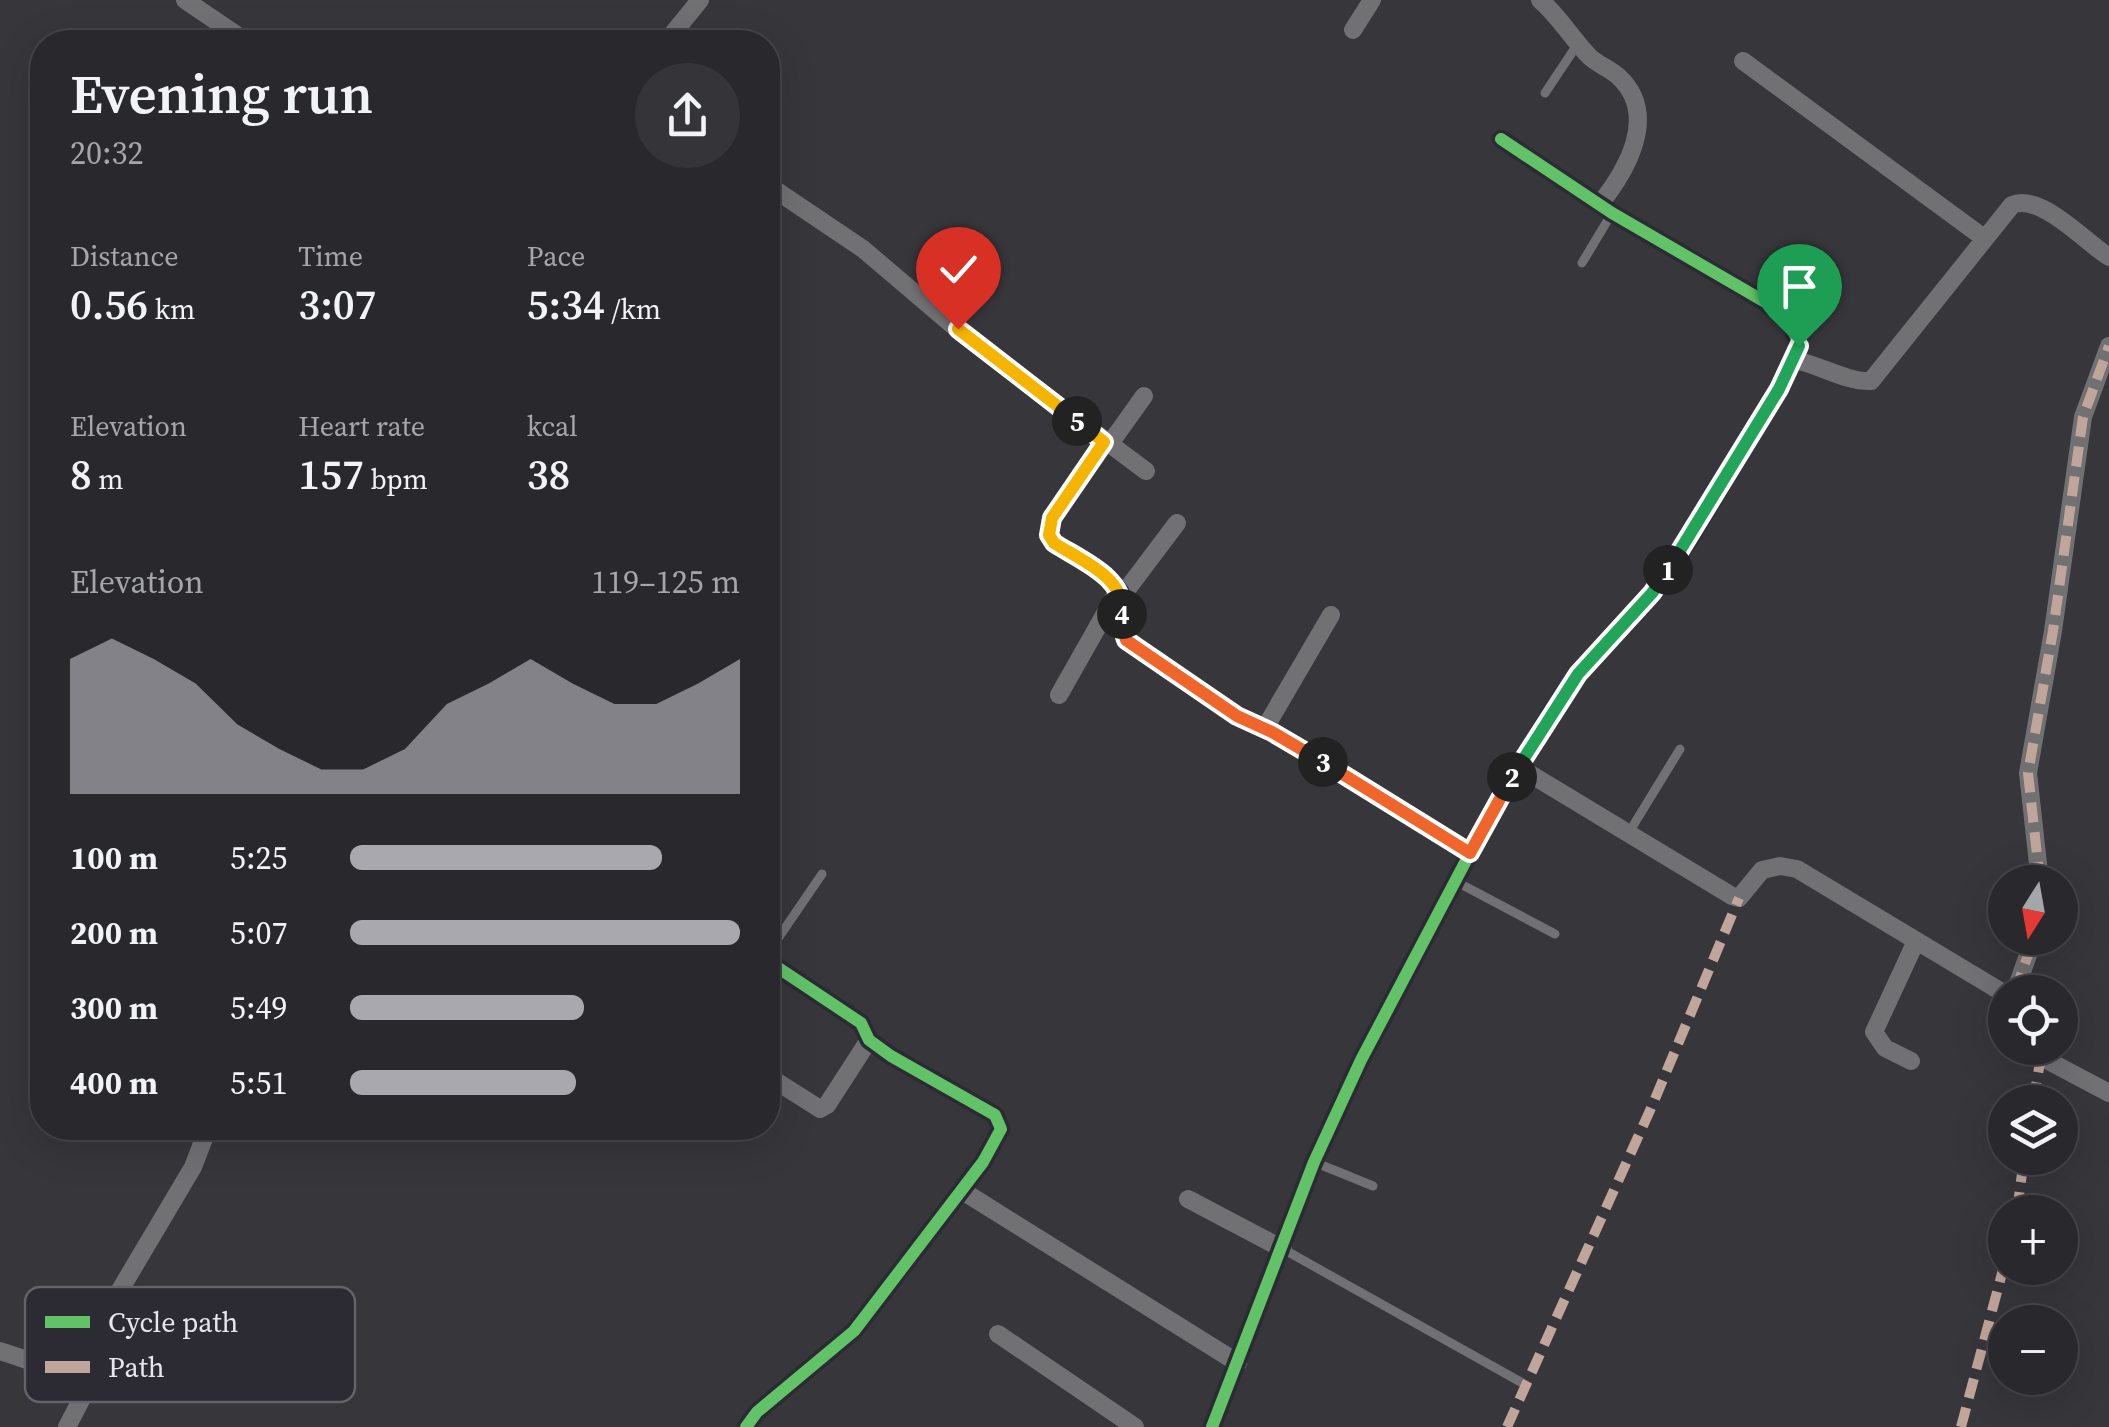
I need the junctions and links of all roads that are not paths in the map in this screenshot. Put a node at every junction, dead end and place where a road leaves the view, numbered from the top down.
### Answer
1 (185, 0) edge
2 (700, 0) edge
3 (1372, 0) edge
4 (1540, 0) edge
5 (230, 30) edge
6 (676, 30) edge
7 (1353, 30) dead end
8 (1579, 43) junction
9 (1743, 62) dead end
10 (1544, 92) dead end
11 (1502, 139) dead end
12 (780, 193) edge
13 (1606, 208) junction
14 (1984, 238) junction
15 (2109, 257) edge
16 (1582, 263) dead end
17 (2109, 346) edge
18 (1794, 360) junction
19 (1144, 396) dead end
20 (1107, 443) junction
21 (1146, 472) dead end
22 (1177, 523) dead end
23 (1121, 592) junction
24 (1331, 616) dead end
25 (1058, 695) dead end
26 (1265, 728) junction
27 (1680, 749) dead end
28 (1518, 766) junction
29 (1628, 834) junction
30 (1470, 853) junction
31 (2038, 865) edge
32 (822, 874) dead end
33 (1456, 881) junction
34 (1554, 934) dead end
35 (780, 935) edge
36 (1916, 942) junction
37 (780, 969) edge
38 (1988, 984) edge
39 (869, 1040) junction
40 (1911, 1061) dead end
41 (2056, 1065) edge
42 (780, 1084) edge
43 (2109, 1094) edge
44 (203, 1140) edge
45 (1314, 1162) junction
46 (1373, 1186) dead end
47 (961, 1190) junction
48 (1188, 1199) dead end
49 (1283, 1249) junction
50 (122, 1287) edge
51 (998, 1334) dead end
52 (0, 1351) edge
53 (25, 1359) edge
54 (1238, 1364) junction
55 (1526, 1385) dead end
56 (78, 1402) edge
57 (68, 1427) edge
58 (746, 1427) edge
59 (1135, 1427) edge
60 (1212, 1427) edge

1 - 5 street
2 - 6 street
3 - 7 street
4 - 8 street
8 - 10 lane
8 - 13 street
9 - 14 street
11 - 13 street
12 - 20 street
13 - 16 lane
13 - 18 street
14 - 15 street
14 - 18 street
17 - 31 street
18 - 28 street
19 - 20 street
20 - 21 street
20 - 23 street
22 - 23 street
23 - 25 street
23 - 26 street
24 - 26 street
26 - 30 street
27 - 29 lane
28 - 29 street
28 - 30 street
29 - 36 street
30 - 33 street
32 - 35 lane
33 - 34 lane
33 - 45 street
36 - 38 street
36 - 40 street
37 - 39 street
39 - 42 street
39 - 47 street
41 - 43 street
44 - 50 street
45 - 46 lane
45 - 49 street
47 - 54 street
47 - 58 street
48 - 49 street
49 - 54 street
49 - 55 lane
51 - 59 street
52 - 53 street
54 - 60 street
56 - 57 street

